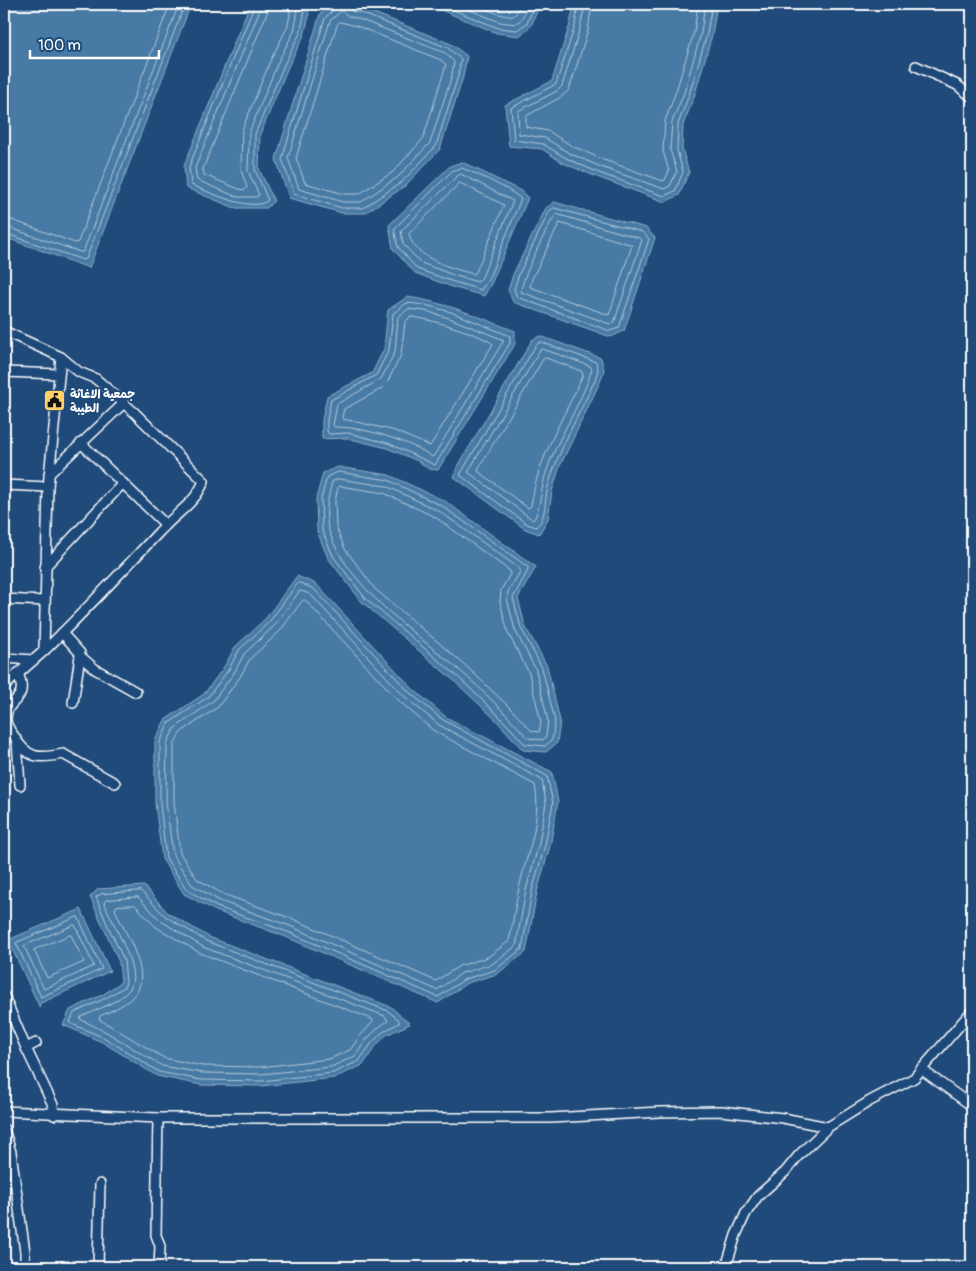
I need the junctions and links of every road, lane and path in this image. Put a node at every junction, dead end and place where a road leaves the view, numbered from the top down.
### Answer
1 (916, 66) dead end
2 (972, 96) edge
3 (4, 331) edge
4 (61, 357) junction
5 (4, 372) edge
6 (59, 374) junction
7 (124, 403) junction
8 (81, 443) junction
9 (49, 474) junction
10 (123, 483) junction
11 (4, 485) edge
12 (48, 487) junction
13 (166, 525) junction
14 (45, 567) junction
15 (4, 599) edge
16 (44, 600) junction
17 (62, 633) junction
18 (44, 651) junction
19 (80, 656) junction
20 (4, 658) edge
21 (33, 660) junction
22 (18, 673) junction
23 (4, 687) edge
24 (136, 692) dead end
25 (73, 703) dead end
26 (17, 742) junction
27 (115, 783) dead end
28 (20, 785) dead end
29 (4, 996) edge
30 (972, 1011) edge
31 (36, 1043) dead end
32 (26, 1048) junction
33 (921, 1070) junction
34 (972, 1106) edge
35 (4, 1112) edge
36 (54, 1115) junction
37 (158, 1118) junction
38 (828, 1126) junction
39 (4, 1129) edge
40 (100, 1184) dead end
41 (25, 1267) edge
42 (98, 1267) edge
43 (160, 1267) edge
44 (726, 1267) edge

1 - 2 street
3 - 4 street
4 - 6 street
4 - 7 street
5 - 6 street
6 - 9 street
7 - 8 street
7 - 13 street
8 - 9 street
8 - 10 street
9 - 12 street
10 - 13 street
10 - 14 street
11 - 12 street
12 - 14 street
13 - 17 street
14 - 16 street
15 - 16 street
16 - 18 street
17 - 18 street
17 - 19 street
18 - 21 street
19 - 24 street
19 - 25 street
20 - 21 street
21 - 22 street
22 - 23 street
22 - 26 street
26 - 27 street
26 - 28 street
29 - 32 street
30 - 33 street
31 - 32 street
32 - 36 street
33 - 34 street
33 - 38 street
35 - 36 street
36 - 37 street
37 - 38 street
37 - 43 street
38 - 44 street
39 - 41 street
40 - 42 street

